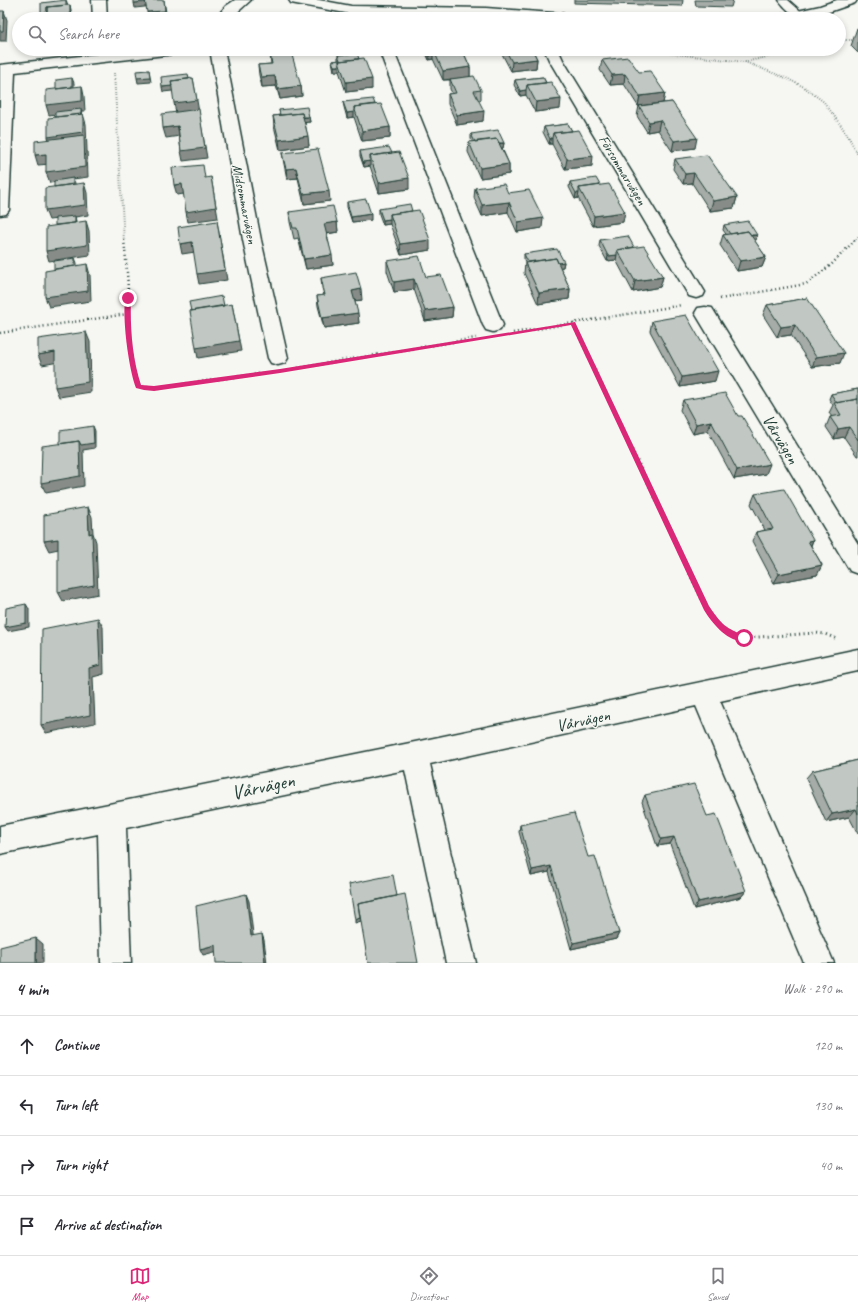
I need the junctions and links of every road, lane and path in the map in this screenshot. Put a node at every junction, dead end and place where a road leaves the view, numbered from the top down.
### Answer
1 (99, 0) edge
2 (244, 0) edge
3 (296, 0) edge
4 (783, 0) edge
5 (850, 0) edge
6 (100, 12) edge
7 (229, 12) edge
8 (486, 12) edge
9 (796, 12) edge
10 (811, 12) edge
11 (846, 40) edge
12 (858, 40) edge
13 (87, 56) edge
14 (104, 56) edge
15 (218, 56) edge
16 (389, 56) edge
17 (554, 56) edge
18 (693, 56) edge
19 (771, 56) edge
20 (745, 62) junction
21 (4, 69) edge
22 (858, 155) edge
23 (0, 210) edge
24 (858, 237) edge
25 (691, 298) joint
26 (710, 306) joint
27 (127, 314) junction
28 (572, 323) junction
29 (493, 325) dead end
30 (0, 333) edge
31 (512, 333) dead end
32 (481, 338) dead end
33 (275, 365) joint
34 (295, 368) dead end
35 (858, 564) edge
36 (850, 651) edge
37 (704, 694) junction
38 (415, 755) junction
39 (112, 817) junction
40 (0, 840) edge
41 (116, 963) edge
42 (461, 963) edge
43 (819, 963) edge

1 - 6 street
2 - 7 street
3 - 8 street
4 - 9 lane
5 - 10 street
11 - 12 path
13 - 21 street
14 - 27 path
15 - 33 street, Midsommarvägen
16 - 29 street
17 - 25 street, Försommarvägen
18 - 20 path
19 - 20 path
20 - 22 path
21 - 23 street
24 - 26 path
25 - 28 path
26 - 35 street, Vårvägen
27 - 30 path
27 - 33 path
28 - 31 path
28 - 36 path
32 - 34 path
36 - 37 street, Vårvägen
37 - 38 street, Vårvägen
37 - 43 street
38 - 39 street, Vårvägen
38 - 42 street
39 - 40 street, Vårvägen
39 - 41 street

